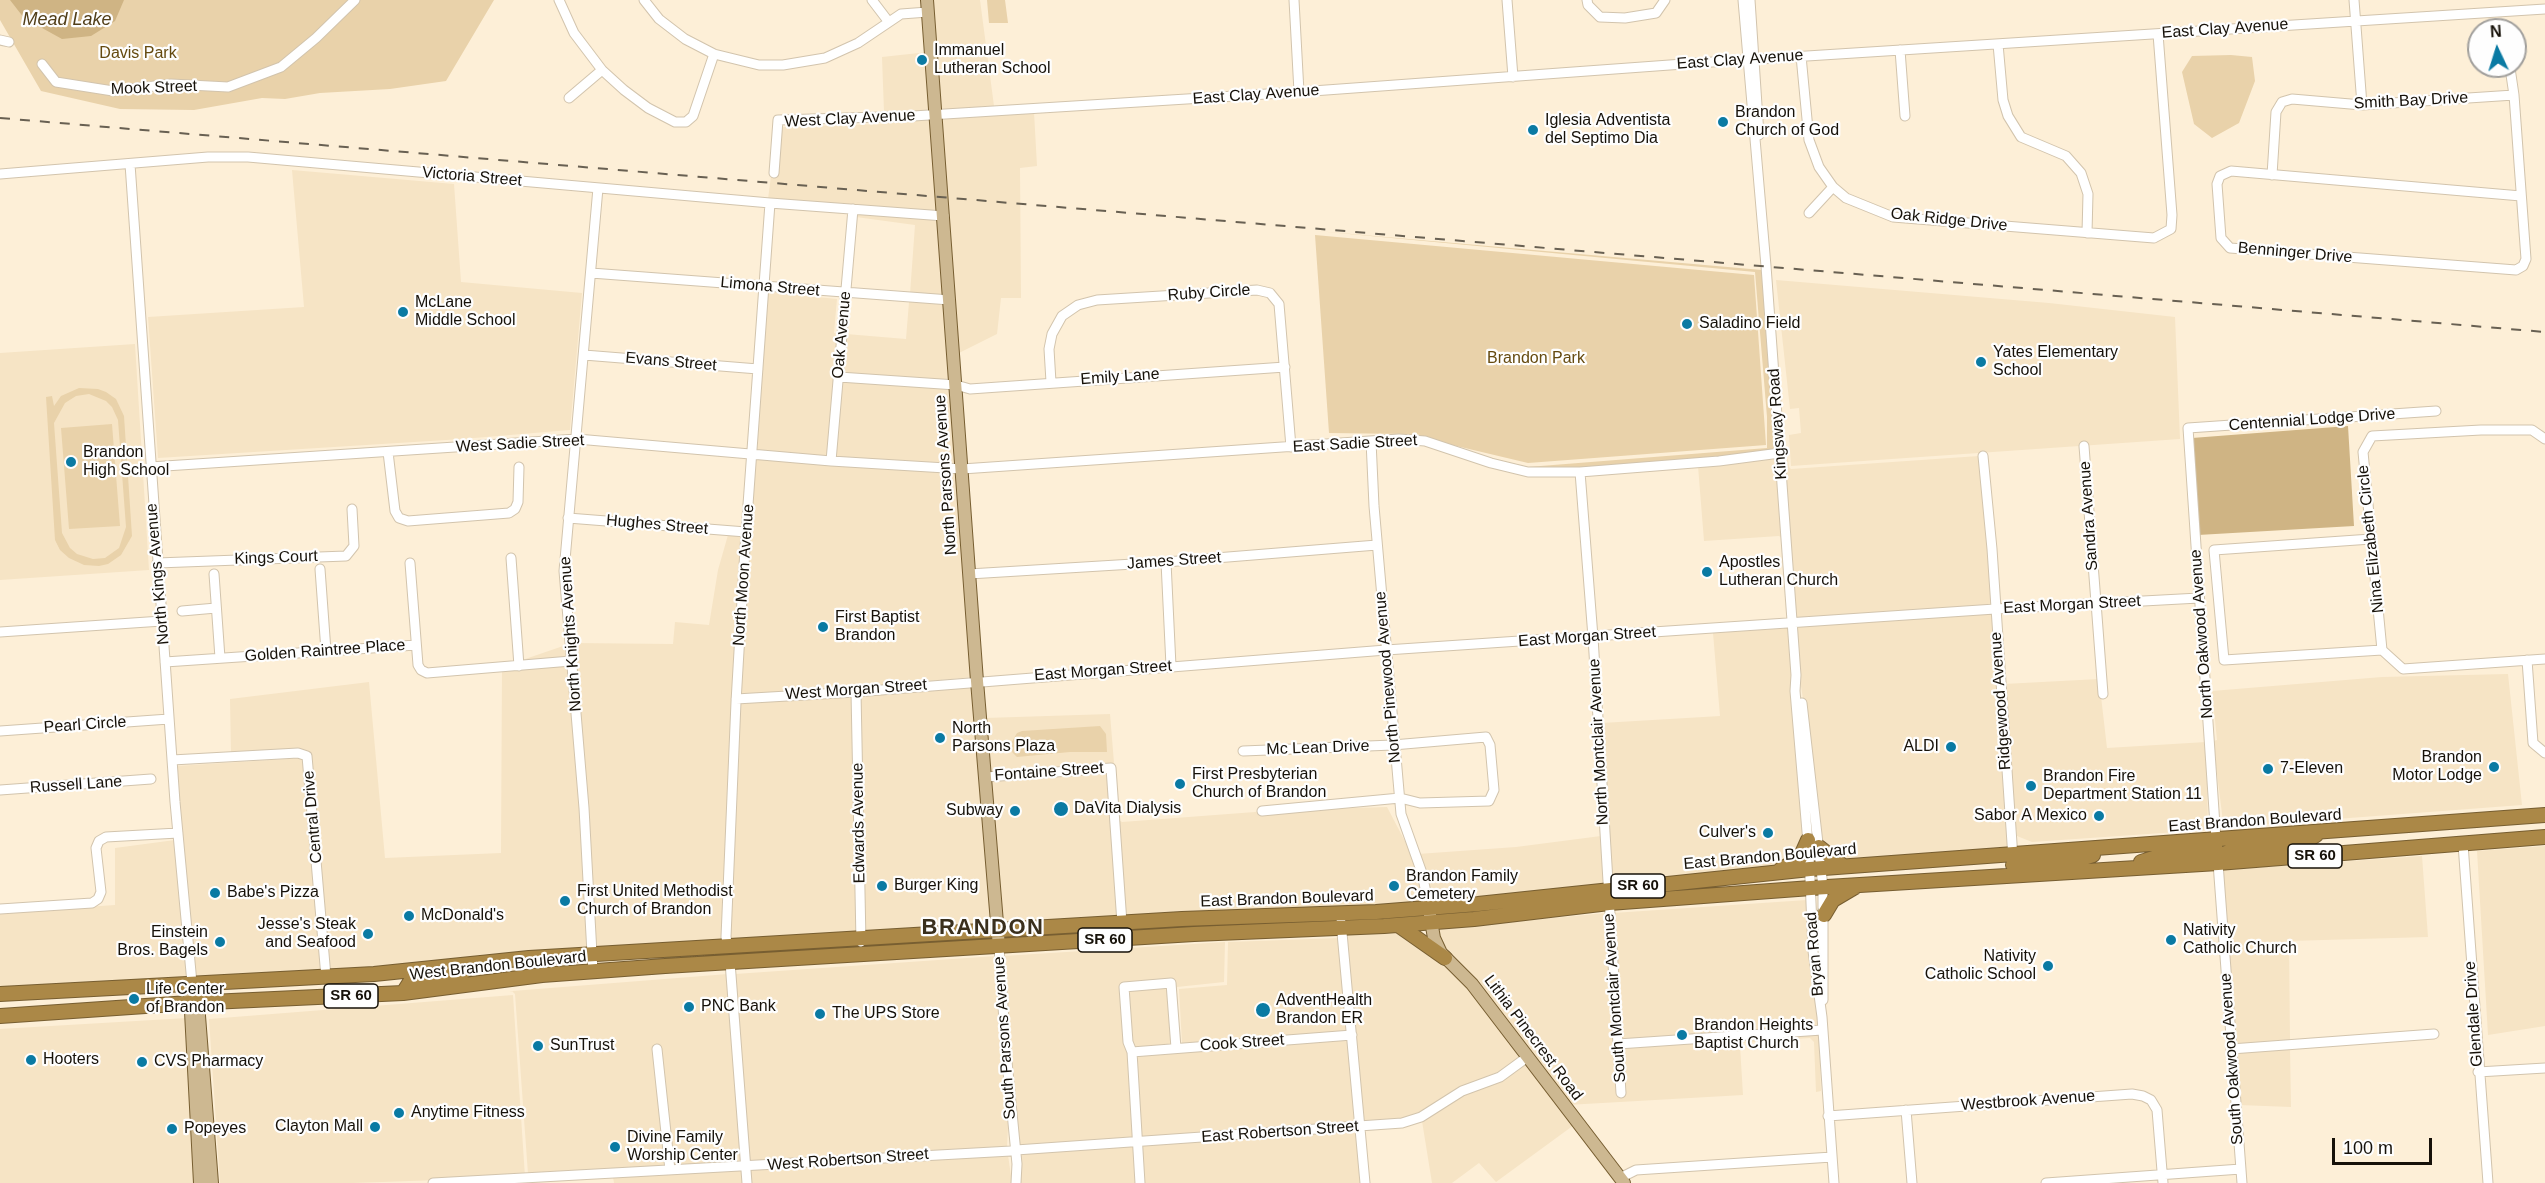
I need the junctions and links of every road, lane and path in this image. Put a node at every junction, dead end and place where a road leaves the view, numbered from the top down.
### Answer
1 (355, 0) edge
2 (559, 0) edge
3 (644, 0) edge
4 (872, 0) edge
5 (1294, 0) edge
6 (1507, 0) edge
7 (1587, 0) edge
8 (1665, 0) edge
9 (1743, 0) edge
10 (1750, 0) edge
11 (2354, 0) edge
12 (928, 6) edge
13 (2545, 9) edge
14 (888, 21) junction
15 (2356, 21) junction
16 (2158, 34) junction
17 (1998, 44) junction
18 (1900, 50) junction
19 (714, 54) junction
20 (1801, 56) junction
21 (1751, 59) junction
22 (42, 64) dead end
23 (602, 70) junction
24 (1513, 77) junction
25 (2511, 78) edge
26 (1299, 92) junction
27 (2514, 95) junction
28 (569, 98) dead end
29 (2362, 105) junction
30 (936, 114) junction
31 (1905, 116) dead end
32 (130, 164) junction
33 (774, 173) dead end
34 (0, 174) edge
35 (2272, 174) junction
36 (1833, 187) junction
37 (598, 188) junction
38 (2521, 196) junction
39 (770, 203) junction
40 (853, 209) junction
41 (1809, 213) dead end
42 (944, 216) junction
43 (2087, 233) junction
44 (591, 273) junction
45 (764, 286) junction
46 (846, 294) junction
47 (950, 300) junction
48 (584, 355) junction
49 (1285, 367) junction
50 (758, 369) junction
51 (838, 377) junction
52 (1050, 382) junction
53 (956, 385) junction
54 (2436, 411) dead end
55 (2188, 428) joint
56 (577, 439) junction
57 (2545, 439) edge
58 (1371, 441) junction
59 (2084, 446) dead end
60 (1291, 447) junction
61 (388, 452) junction
62 (1780, 453) junction
63 (753, 454) junction
64 (1983, 456) dead end
65 (831, 461) junction
66 (150, 467) junction
67 (519, 468) dead end
68 (962, 469) junction
69 (1580, 472) junction
70 (352, 509) dead end
71 (568, 518) junction
72 (746, 532) junction
73 (2371, 539) junction
74 (1377, 544) junction
75 (511, 558) dead end
76 (1166, 562) junction
77 (157, 563) junction
78 (410, 563) dead end
79 (320, 569) dead end
80 (969, 573) junction
81 (214, 574) dead end
82 (2199, 598) junction
83 (2097, 604) junction
84 (216, 608) junction
85 (1995, 609) junction
86 (182, 611) dead end
87 (162, 621) junction
88 (1792, 624) junction
89 (0, 632) edge
90 (1593, 637) junction
91 (416, 645) junction
92 (1386, 650) junction
93 (2382, 650) junction
94 (326, 651) junction
95 (220, 658) junction
96 (2545, 659) edge
97 (2527, 660) junction
98 (571, 661) junction
99 (165, 662) junction
100 (519, 666) junction
101 (1171, 666) junction
102 (977, 681) junction
103 (856, 692) junction
104 (2103, 694) dead end
105 (736, 699) junction
106 (169, 719) junction
107 (0, 731) edge
108 (1393, 745) junction
109 (1243, 751) dead end
110 (2545, 753) edge
111 (172, 760) junction
112 (986, 777) junction
113 (151, 779) dead end
114 (0, 790) edge
115 (1400, 798) junction
116 (1262, 811) dead end
117 (2545, 815) edge
118 (178, 833) junction
119 (2318, 833) junction
120 (2545, 837) edge
121 (2216, 840) junction
122 (1814, 844) junction
123 (2463, 844) junction
124 (2218, 863) junction
125 (2013, 865) junction
126 (1843, 866) junction
127 (1816, 868) junction
128 (2131, 868) junction
129 (1777, 872) junction
130 (1860, 884) junction
131 (1817, 887) junction
132 (1608, 889) junction
133 (1609, 903) junction
134 (0, 909) edge
135 (1340, 914) junction
136 (1430, 915) junction
137 (1824, 915) junction
138 (1122, 923) junction
139 (1398, 925) junction
140 (1342, 928) junction
141 (998, 931) junction
142 (861, 939) junction
143 (773, 945) junction
144 (728, 947) junction
145 (999, 947) junction
146 (862, 954) junction
147 (593, 956) junction
148 (1445, 958) junction
149 (730, 962) junction
150 (466, 965) junction
151 (677, 966) junction
152 (594, 972) junction
153 (326, 977) junction
154 (192, 983) junction
155 (403, 993) junction
156 (0, 994) edge
157 (194, 1003) junction
158 (0, 1016) edge
159 (1822, 1017) junction
160 (1822, 1030) junction
161 (2434, 1034) dead end
162 (1352, 1035) junction
163 (1618, 1044) junction
164 (1176, 1048) junction
165 (2231, 1048) junction
166 (657, 1049) dead end
167 (1132, 1052) junction
168 (1526, 1058) junction
169 (2545, 1068) edge
170 (2478, 1072) junction
171 (1621, 1092) dead end
172 (1906, 1110) junction
173 (1828, 1116) junction
174 (1361, 1127) junction
175 (1137, 1142) junction
176 (1013, 1150) junction
177 (1832, 1157) junction
178 (746, 1166) junction
179 (2241, 1169) junction
180 (670, 1170) junction
181 (610, 1178) edge
182 (2163, 1179) edge
183 (1622, 1180) edge
184 (200, 1183) edge
185 (212, 1183) edge
186 (433, 1183) edge
187 (747, 1183) edge
188 (1016, 1183) edge
189 (1140, 1183) edge
190 (1365, 1183) edge
191 (1834, 1183) edge
192 (1912, 1183) edge
193 (2046, 1183) edge
194 (2242, 1183) edge
195 (2488, 1183) edge

1 - 22 street, Mook Street
2 - 23 street
3 - 19 street
4 - 14 street
5 - 26 street
6 - 24 street
7 - 8 street
9 - 21 street, Kingsway Road
10 - 21 street, Kingsway Road
11 - 15 street
12 - 14 street
12 - 30 main road, North Parsons Avenue
13 - 15 street, East Clay Avenue
14 - 19 street
15 - 16 street, East Clay Avenue
15 - 29 street
16 - 17 street, East Clay Avenue
16 - 43 street, Oak Ridge Drive
17 - 18 street, East Clay Avenue
17 - 43 street
18 - 20 street, East Clay Avenue
18 - 31 street
19 - 23 street
20 - 21 street, East Clay Avenue
20 - 36 street, Oak Ridge Drive
21 - 24 street, East Clay Avenue
21 - 62 street, Kingsway Road
23 - 28 street
24 - 26 street, East Clay Avenue
25 - 27 street
26 - 30 street, East Clay Avenue
27 - 29 street, Smith Bay Drive
27 - 38 street
29 - 35 street, Smith Bay Drive
30 - 33 street, West Clay Avenue
30 - 42 main road, North Parsons Avenue
32 - 34 street, Victoria Street
32 - 37 street, Victoria Street
32 - 66 street, North Kings Avenue
35 - 38 street, Benninger Drive
35 - 38 street, Benninger Drive
36 - 41 street
36 - 43 street, Oak Ridge Drive
37 - 39 street, Victoria Street
37 - 44 street, North Knights Avenue
39 - 40 street, Victoria Street
39 - 45 street, North Moon Avenue
40 - 42 street, Victoria Street
40 - 46 street, Oak Avenue
42 - 47 main road, North Parsons Avenue
44 - 45 street, Limona Street
44 - 48 street, North Knights Avenue
45 - 46 street, Limona Street
45 - 50 street, North Moon Avenue
46 - 47 street, Limona Street
46 - 51 street, Oak Avenue
47 - 53 main road, North Parsons Avenue
48 - 50 street, Evans Street
48 - 56 street, North Knights Avenue
49 - 52 street, Emily Lane
49 - 52 street, Ruby Circle
49 - 60 street, Ruby Circle
50 - 63 street, North Moon Avenue
51 - 53 street
51 - 65 street, Oak Avenue
52 - 53 street, Emily Lane
53 - 68 main road, North Parsons Avenue
54 - 55 street, Centennial Lodge Drive
55 - 82 street, North Oakwood Avenue
56 - 61 street, West Sadie Street
56 - 63 street, West Sadie Street
56 - 71 street, North Knights Avenue
57 - 73 street, Nina Elizabeth Circle
58 - 60 street, East Sadie Street
58 - 69 street, East Sadie Street
58 - 74 street, North Pinewood Avenue
59 - 83 street, Sandra Avenue
60 - 68 street, East Sadie Street
61 - 66 street, West Sadie Street
61 - 67 street
62 - 69 street, East Sadie Street
62 - 88 street, Kingsway Road
63 - 65 street, West Sadie Street
63 - 72 street, North Moon Avenue
64 - 85 street, Ridgewood Avenue
65 - 68 street, West Sadie Street
66 - 77 street, North Kings Avenue
68 - 80 main road, North Parsons Avenue
69 - 90 street, North Montclair Avenue
70 - 77 street, Kings Court
71 - 72 street, Hughes Street
71 - 98 street, North Knights Avenue
72 - 105 street, North Moon Avenue
73 - 93 street, Nina Elizabeth Circle
73 - 93 street
74 - 76 street, James Street
74 - 92 street, North Pinewood Avenue
75 - 100 street
76 - 80 street, James Street
76 - 101 street
77 - 87 street, North Kings Avenue
78 - 91 street
79 - 94 street
80 - 102 main road, North Parsons Avenue
81 - 84 street
82 - 83 street, East Morgan Street
82 - 121 street, North Oakwood Avenue
83 - 85 street, East Morgan Street
83 - 104 street, Sandra Avenue
84 - 86 street
84 - 95 street
85 - 88 street, East Morgan Street
85 - 125 street, Ridgewood Avenue
87 - 89 street
87 - 99 street, North Kings Avenue
88 - 90 street, East Morgan Street
88 - 122 street, Kingsway Road
90 - 92 street, East Morgan Street
90 - 132 street, North Montclair Avenue
91 - 94 street, Golden Raintree Place
91 - 100 street, Golden Raintree Place
92 - 101 street, East Morgan Street
92 - 108 street, North Pinewood Avenue
93 - 97 street
94 - 95 street, Golden Raintree Place
95 - 99 street, Golden Raintree Place
96 - 97 street
97 - 110 street
98 - 100 street, Golden Raintree Place
98 - 147 street, North Knights Avenue
99 - 106 street, North Kings Avenue
101 - 102 street, East Morgan Street
102 - 103 street, West Morgan Street
102 - 112 main road, North Parsons Avenue
103 - 105 street, West Morgan Street
103 - 142 street, Edwards Avenue
105 - 144 street, North Moon Avenue
106 - 107 street, Pearl Circle
106 - 111 street, North Kings Avenue
108 - 109 street, Mc Lean Drive
108 - 115 street, North Pinewood Avenue
108 - 115 street, Mc Lean Drive
111 - 118 street, North Kings Avenue
111 - 153 street, Central Drive
112 - 138 street, Fontaine Street
112 - 141 main road, North Parsons Avenue
113 - 114 street, Russell Lane
115 - 116 street
115 - 136 street, North Pinewood Avenue
117 - 119 highway, East Brandon Boulevard / SR 60
118 - 134 street
118 - 154 street, North Kings Avenue
119 - 121 highway, East Brandon Boulevard / SR 60
119 - 124 highway
120 - 123 highway, East Brandon Boulevard / SR 60
121 - 125 highway, East Brandon Boulevard / SR 60
121 - 128 highway
122 - 126 highway
122 - 127 street, Kingsway Road
122 - 129 highway
123 - 124 highway, East Brandon Boulevard / SR 60
123 - 170 street, Glendale Drive
124 - 128 highway, East Brandon Boulevard / SR 60
124 - 165 street, South Oakwood Avenue
125 - 126 highway, East Brandon Boulevard / SR 60
125 - 128 highway, East Brandon Boulevard / SR 60
125 - 130 highway, East Brandon Boulevard / SR 60
126 - 127 highway, East Brandon Boulevard / SR 60
127 - 129 highway, East Brandon Boulevard / SR 60
127 - 131 street, Kingsway Road
129 - 132 highway, East Brandon Boulevard / SR 60
130 - 131 highway, East Brandon Boulevard / SR 60
130 - 137 highway
131 - 133 highway, East Brandon Boulevard / SR 60
131 - 137 street, Bryan Road
131 - 159 street, Bryan Road
132 - 133 street, North Montclair Avenue
132 - 136 highway, East Brandon Boulevard / SR 60
133 - 136 highway, East Brandon Boulevard / SR 60
133 - 163 street, South Montclair Avenue
135 - 136 highway, East Brandon Boulevard / SR 60
135 - 138 highway, East Brandon Boulevard / SR 60
135 - 140 street
136 - 139 highway, East Brandon Boulevard / SR 60
136 - 148 main road, Lithia Pinecrest Road
137 - 159 street, Bryan Road
138 - 141 highway, East Brandon Boulevard / SR 60
139 - 140 highway, East Brandon Boulevard / SR 60
139 - 148 highway
140 - 145 highway, East Brandon Boulevard / SR 60
140 - 162 street
141 - 142 highway, West Brandon Boulevard / SR 60
141 - 145 main road, North Parsons Avenue
142 - 143 highway, West Brandon Boulevard / SR 60
142 - 146 street, Edwards Avenue
143 - 144 highway, West Brandon Boulevard / SR 60
143 - 149 highway
144 - 147 highway, West Brandon Boulevard / SR 60
144 - 151 highway
145 - 146 highway, West Brandon Boulevard / SR 60
145 - 176 street, South Parsons Avenue
146 - 149 highway, West Brandon Boulevard / SR 60
147 - 150 highway, West Brandon Boulevard / SR 60
147 - 152 street, North Knights Avenue
148 - 168 main road, Lithia Pinecrest Road
149 - 151 highway, West Brandon Boulevard / SR 60
149 - 178 street
150 - 153 highway, West Brandon Boulevard / SR 60
150 - 155 highway
151 - 152 highway, West Brandon Boulevard / SR 60
152 - 155 highway, West Brandon Boulevard / SR 60
153 - 154 highway, West Brandon Boulevard / SR 60
154 - 156 highway, West Brandon Boulevard / SR 60
154 - 157 main road
155 - 157 highway, West Brandon Boulevard / SR 60
157 - 158 highway, West Brandon Boulevard / SR 60
157 - 184 main road
157 - 185 main road
159 - 160 street, Bryan Road
160 - 163 street
160 - 173 street, Bryan Road
161 - 165 street
162 - 164 street, Cook Street
162 - 174 street
163 - 171 street, South Montclair Avenue
164 - 167 street, Cook Street
164 - 167 street
165 - 179 street, South Oakwood Avenue
166 - 180 street
167 - 175 street
168 - 174 street, East Robertson Street
168 - 183 main road, Lithia Pinecrest Road
169 - 170 street
170 - 195 street, Glendale Drive
172 - 173 street, Westbrook Avenue
172 - 182 street, Westbrook Avenue
172 - 192 street
173 - 177 street, Bryan Road
174 - 175 street, East Robertson Street
174 - 190 street
175 - 176 street, East Robertson Street
175 - 189 street
176 - 178 street, West Robertson Street
176 - 188 street, South Parsons Avenue
177 - 183 street
177 - 191 street, Bryan Road
178 - 180 street, West Robertson Street
178 - 187 street
179 - 182 street
179 - 194 street, South Oakwood Avenue
180 - 181 street, West Robertson Street
181 - 186 street, West Robertson Street
182 - 193 street

